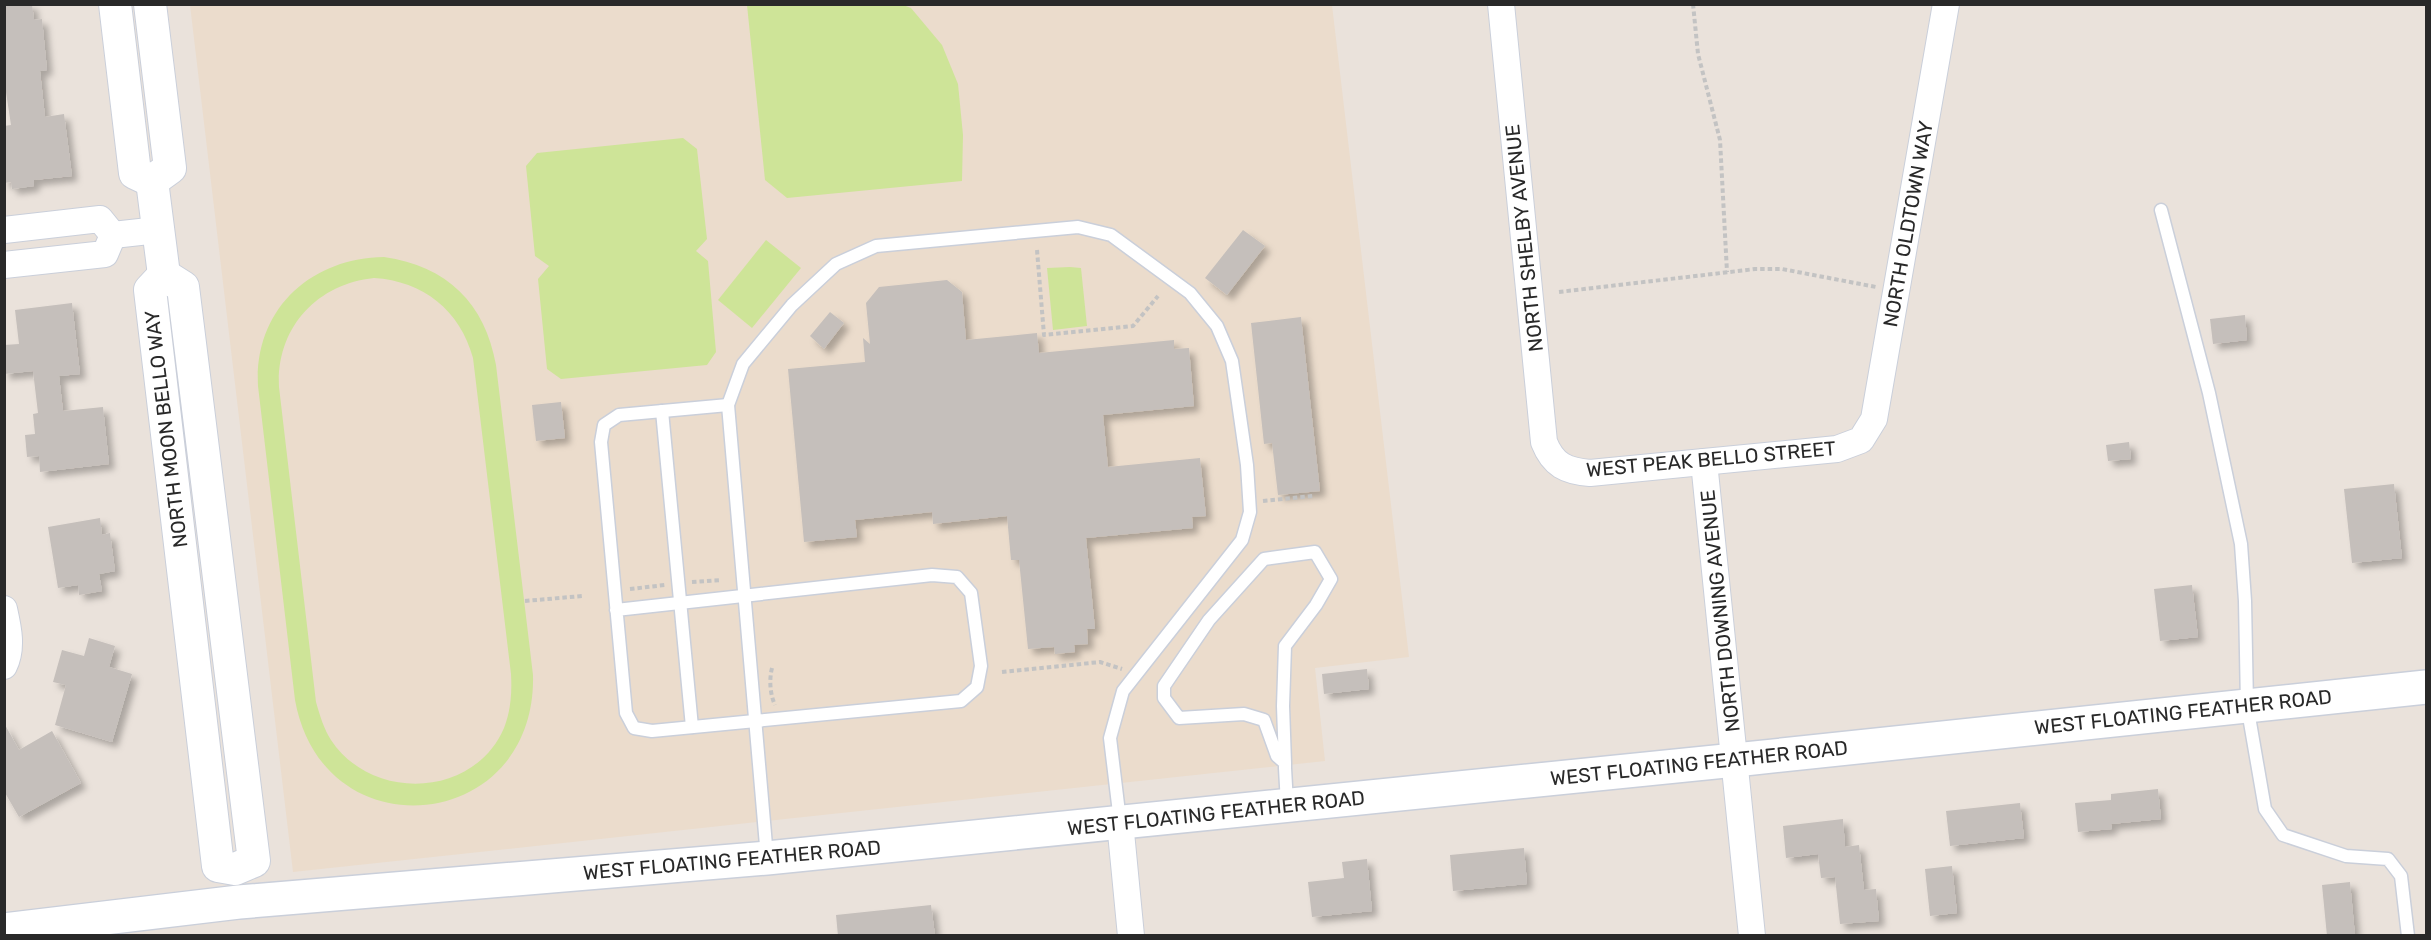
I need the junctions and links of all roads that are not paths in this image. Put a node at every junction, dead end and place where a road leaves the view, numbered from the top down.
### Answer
1 (115, 4) edge
2 (150, 4) edge
3 (1501, 4) edge
4 (1946, 4) edge
5 (152, 181) junction
6 (2161, 210) dead end
7 (4, 230) edge
8 (158, 230) junction
9 (113, 235) junction
10 (4, 265) edge
11 (729, 405) junction
12 (662, 411) junction
13 (1861, 440) joint
14 (1704, 462) junction
15 (1561, 466) joint
16 (745, 597) junction
17 (680, 603) junction
18 (4, 609) edge
19 (616, 609) junction
20 (4, 666) edge
21 (2427, 687) edge
22 (2247, 705) junction
23 (756, 721) junction
24 (692, 727) junction
25 (1735, 760) junction
26 (1286, 763) junction
27 (1287, 805) junction
28 (1120, 822) junction
29 (767, 858) junction
30 (239, 902) junction
31 (4, 930) edge
32 (1131, 936) edge
33 (1752, 936) edge
34 (2408, 936) edge

1 - 5 street
2 - 5 street
3 - 15 street, NORTH SHELBY AVENUE
4 - 13 street, NORTH OLDTOWN WAY
5 - 8 street
6 - 22 lane
7 - 9 street
8 - 9 street
8 - 30 street, NORTH MOON BELLO WAY
9 - 10 street
11 - 12 lane
11 - 16 lane
11 - 28 lane
12 - 17 lane
12 - 19 lane
13 - 14 street, WEST PEAK BELLO STREET
14 - 15 street, WEST PEAK BELLO STREET
14 - 25 street, NORTH DOWNING AVENUE
16 - 17 lane
16 - 23 lane
16 - 23 lane
17 - 19 lane
17 - 24 lane
18 - 20 street
19 - 24 lane
21 - 22 main road, WEST FLOATING FEATHER ROAD
22 - 25 main road, WEST FLOATING FEATHER ROAD
22 - 34 lane
23 - 24 lane
23 - 29 lane
25 - 27 main road, WEST FLOATING FEATHER ROAD
25 - 33 street, NORTH DOWNING AVENUE
26 - 26 lane
26 - 27 lane
27 - 28 main road, WEST FLOATING FEATHER ROAD
28 - 29 main road, WEST FLOATING FEATHER ROAD
28 - 32 street
29 - 30 main road, WEST FLOATING FEATHER ROAD
30 - 31 main road, WEST FLOATING FEATHER ROAD

